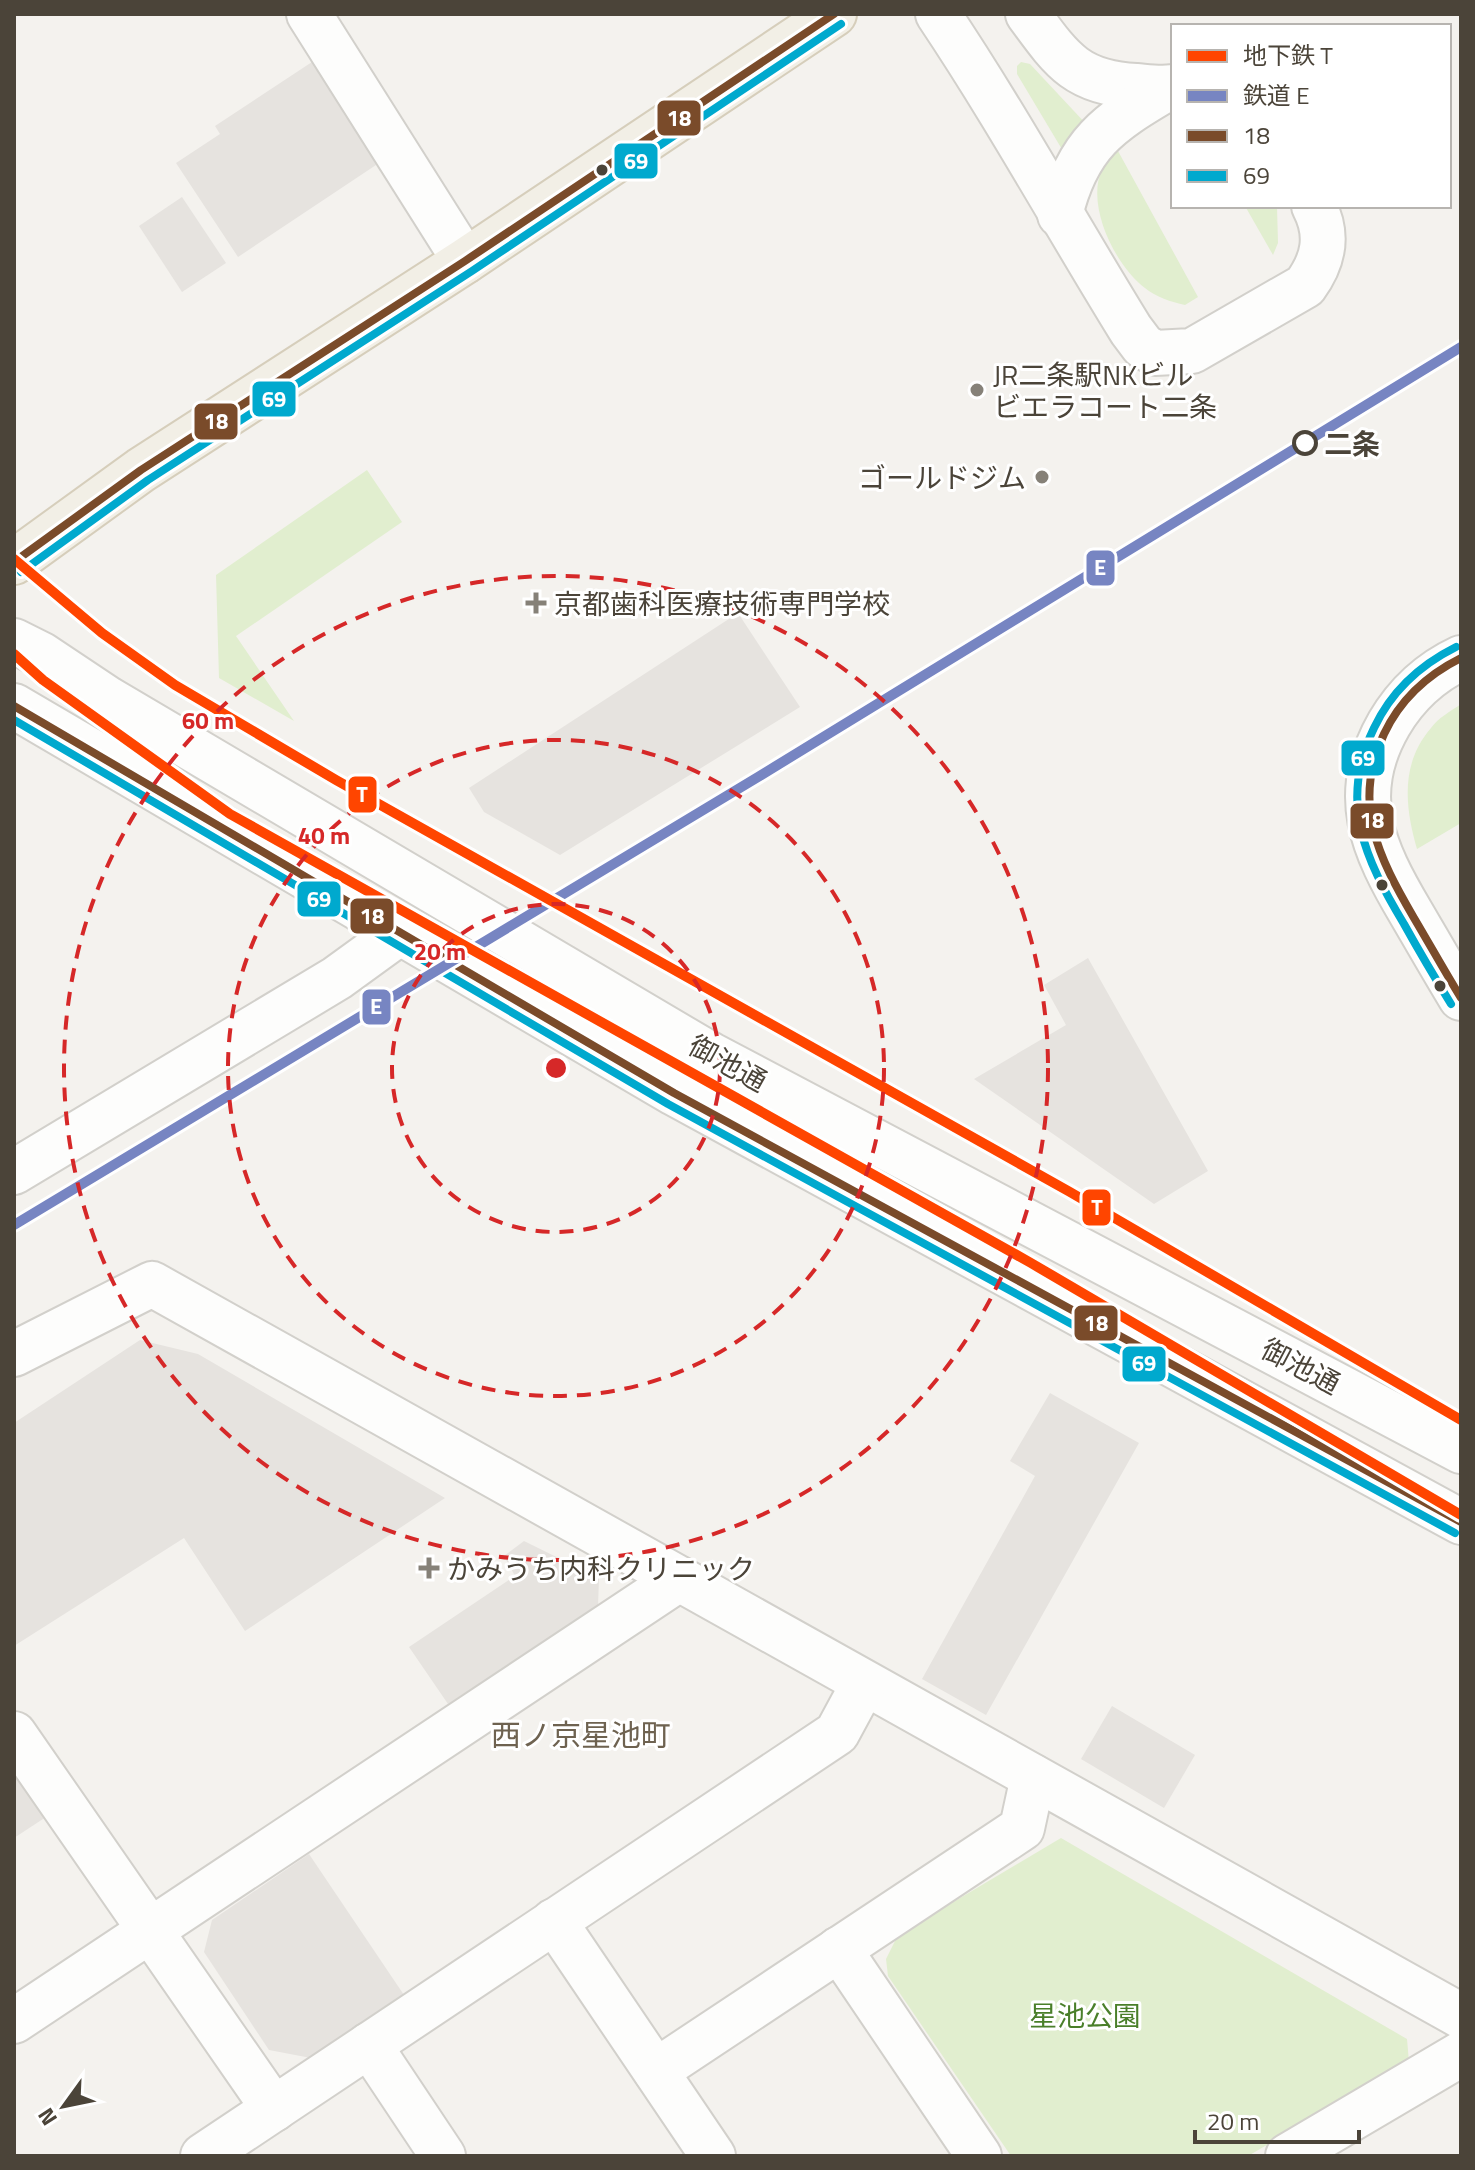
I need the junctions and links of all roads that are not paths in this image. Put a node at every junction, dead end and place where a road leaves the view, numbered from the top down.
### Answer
1 (309, 14) edge
2 (834, 14) edge
3 (938, 14) edge
4 (1028, 14) edge
5 (1171, 87) edge
6 (1315, 208) edge
7 (1060, 215) junction
8 (465, 261) junction
9 (14, 562) edge
10 (14, 641) edge
11 (1461, 658) edge
12 (14, 706) edge
13 (399, 933) junction
14 (1461, 998) edge
15 (14, 1172) edge
16 (14, 1354) edge
17 (1461, 1451) edge
18 (1461, 1522) edge
19 (679, 1579) junction
20 (864, 1683) junction
21 (14, 1734) edge
22 (1033, 1777) junction
23 (554, 1921) junction
24 (151, 1932) junction
25 (839, 1949) junction
26 (1461, 2016) edge
27 (14, 2021) edge
28 (369, 2045) junction
29 (1461, 2054) edge
30 (656, 2071) junction
31 (274, 2109) junction
32 (1314, 2149) edge
33 (203, 2156) edge
34 (443, 2156) edge
35 (713, 2156) edge
36 (979, 2156) edge

1 - 8 street
2 - 8 main road
3 - 7 street
4 - 5 street
5 - 7 street
6 - 7 street
8 - 9 main road
10 - 17 street, 御池通
11 - 14 street
12 - 13 street, 御池通
13 - 15 street
13 - 18 street, 御池通
16 - 19 street
19 - 20 street
19 - 24 street
20 - 22 street
20 - 23 street
21 - 24 street
22 - 25 street
22 - 26 street
23 - 28 street
23 - 30 street
24 - 27 street
24 - 31 street
25 - 30 street
25 - 36 street
28 - 31 street
28 - 34 street
29 - 32 street
30 - 35 street
31 - 33 street

